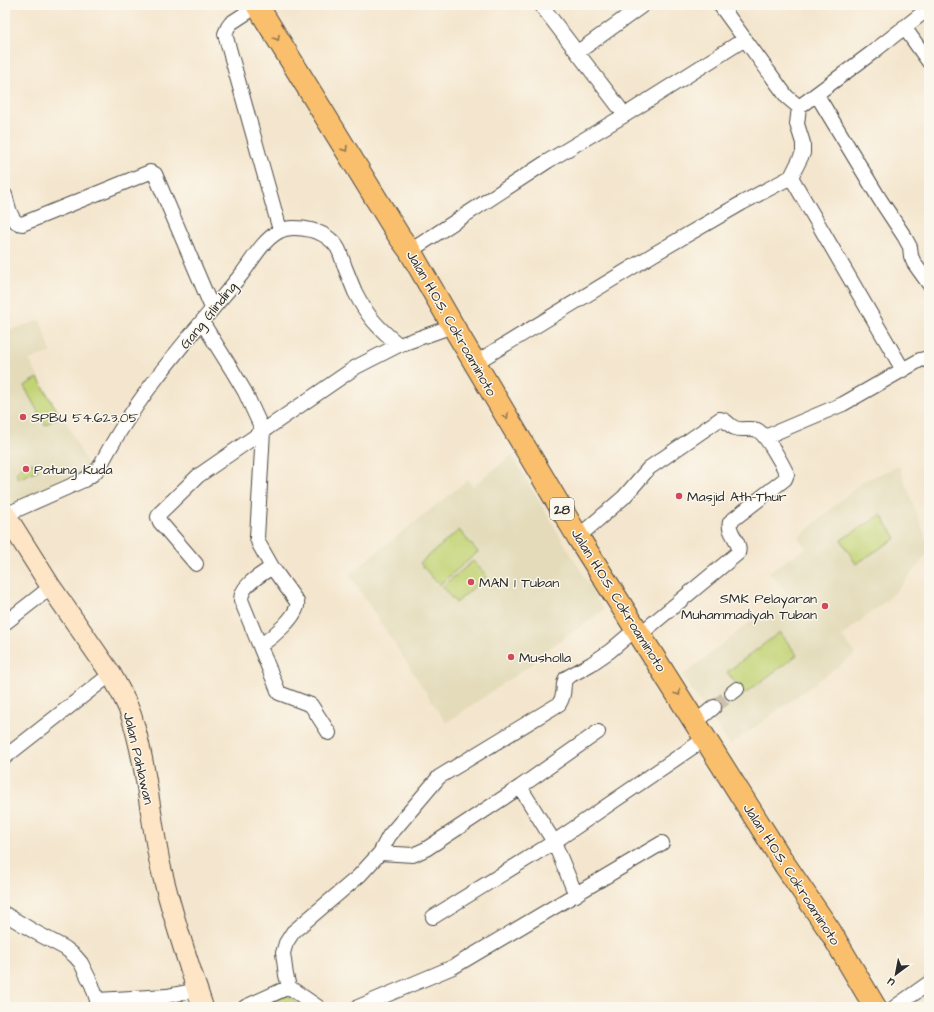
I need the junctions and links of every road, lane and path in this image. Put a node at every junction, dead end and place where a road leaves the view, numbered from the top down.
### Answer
1 (541, 5) edge
2 (643, 5) edge
3 (720, 5) edge
4 (257, 6) edge
5 (929, 8) edge
6 (904, 27) junction
7 (745, 39) junction
8 (578, 52) junction
9 (929, 62) edge
10 (816, 95) junction
11 (799, 107) junction
12 (625, 114) junction
13 (791, 177) junction
14 (5, 195) edge
15 (280, 230) junction
16 (410, 251) junction
17 (929, 284) edge
18 (212, 308) junction
19 (202, 322) junction
20 (453, 326) junction
21 (399, 345) junction
22 (929, 361) edge
23 (476, 363) junction
24 (903, 370) junction
25 (263, 431) junction
26 (765, 437) junction
27 (5, 515) edge
28 (578, 537) junction
29 (196, 564) dead end
30 (272, 567) junction
31 (51, 587) junction
32 (5, 623) edge
33 (638, 632) junction
34 (260, 646) junction
35 (111, 674) junction
36 (714, 707) tunnel mouth
37 (701, 730) junction
38 (598, 732) dead end
39 (329, 733) dead end
40 (7, 753) edge
41 (520, 787) junction
42 (554, 842) junction
43 (662, 843) dead end
44 (380, 853) junction
45 (576, 895) junction
46 (5, 914) edge
47 (433, 917) dead end
48 (929, 983) edge
49 (289, 986) junction
50 (200, 999) edge
51 (97, 1004) edge
52 (245, 1007) edge
53 (318, 1007) edge
54 (358, 1007) edge
55 (875, 1007) edge
56 (895, 1007) edge

1 - 8 street
2 - 8 street
3 - 7 street
4 - 15 street
4 -> 16 highway, Jalan H.O.S. Cokroaminoto / 28
5 - 6 street
6 - 9 street
6 - 10 street
7 - 11 street
7 - 12 street
8 - 12 street
10 - 11 street
10 - 17 street
11 - 13 street
12 - 16 street
13 - 23 street
13 - 24 street
14 - 18 street
15 - 18 street, Gang Glinding
15 - 21 street
16 - 20 highway, Jalan H.O.S. Cokroaminoto / 28
18 - 19 street, Gang Glinding
19 - 25 street
19 - 27 street, Gang Glinding
20 - 21 street
20 - 23 highway, Jalan H.O.S. Cokroaminoto / 28
21 - 25 street
22 - 24 street
23 -> 28 highway, Jalan H.O.S. Cokroaminoto / 28
24 - 26 street
25 - 29 street
25 - 30 street
26 - 28 street
26 - 33 street
27 - 31 main road, Jalan Pahlawan
28 - 33 highway, Jalan H.O.S. Cokroaminoto / 28
30 - 34 street
30 - 34 street
31 - 32 street
31 - 35 main road, Jalan Pahlawan
33 -> 37 highway, Jalan H.O.S. Cokroaminoto / 28
33 - 44 street
34 - 39 street
35 - 40 street
35 - 50 main road, Jalan Pahlawan
36 - 37 street
37 - 42 street
37 - 55 highway, Jalan H.O.S. Cokroaminoto / 28
38 - 41 street
41 - 42 street
41 - 44 street
42 - 45 street
42 - 47 street
43 - 45 street
44 - 49 street
45 - 54 street
46 - 51 street
48 - 56 street
49 - 52 street
49 - 53 street
50 - 51 street

